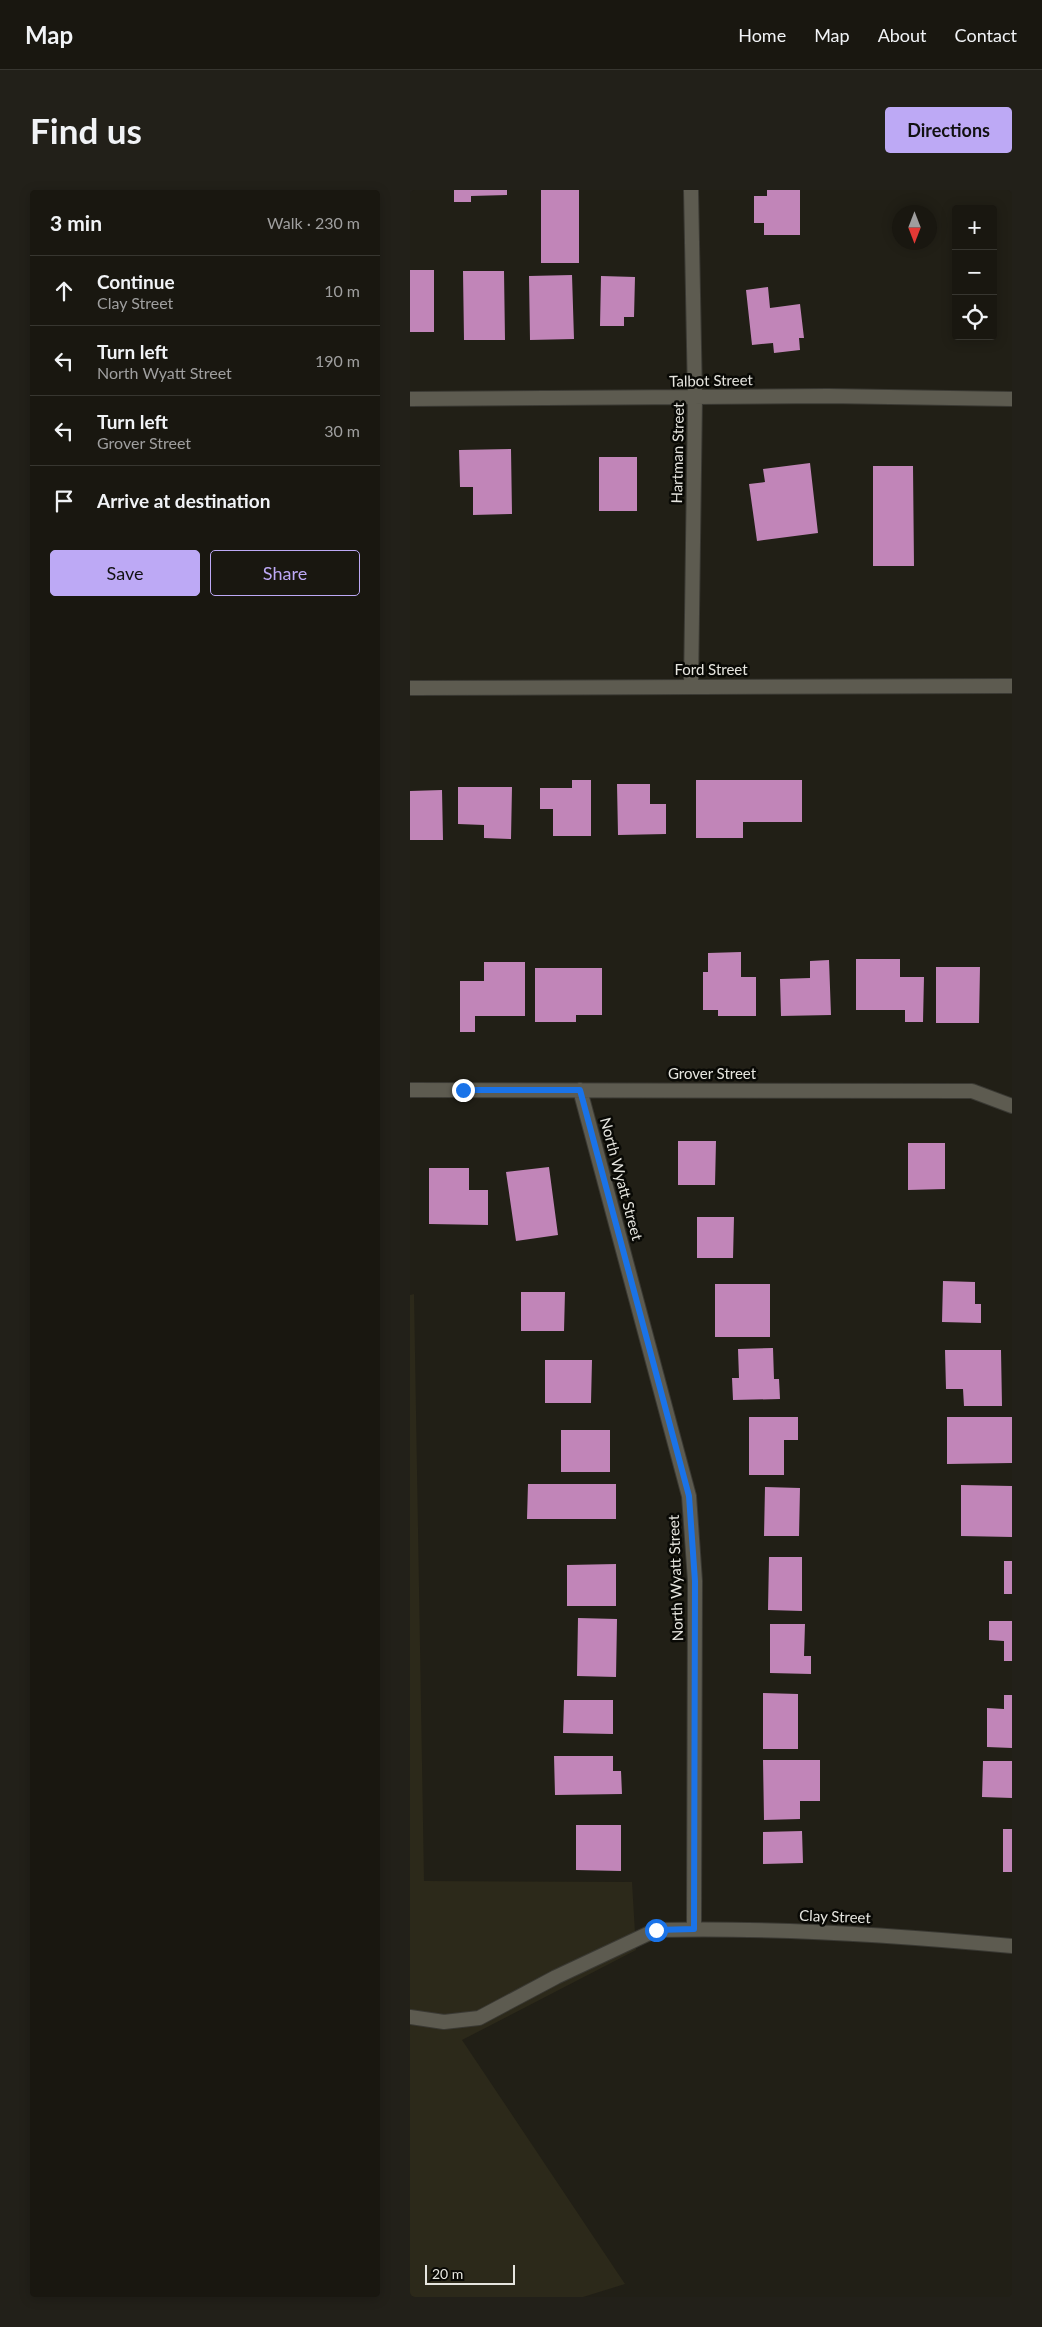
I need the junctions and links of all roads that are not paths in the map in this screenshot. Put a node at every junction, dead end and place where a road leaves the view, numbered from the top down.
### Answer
1 (691, 190) edge
2 (695, 398) junction
3 (410, 399) edge
4 (1012, 399) edge
5 (1012, 686) edge
6 (691, 687) junction
7 (410, 688) edge
8 (410, 1090) edge
9 (580, 1090) junction
10 (1012, 1106) edge
11 (694, 1929) junction
12 (1012, 1946) edge
13 (410, 2017) edge

1 - 2 street, Hartman Street
2 - 3 street, Talbot Street
2 - 4 street, Talbot Street
2 - 6 street, Hartman Street
5 - 6 street, Ford Street
6 - 7 street, Ford Street
8 - 9 street, Grover Street
9 - 10 street, Grover Street
9 - 11 street, North Wyatt Street
11 - 12 street, Clay Street
11 - 13 street, Clay Street

